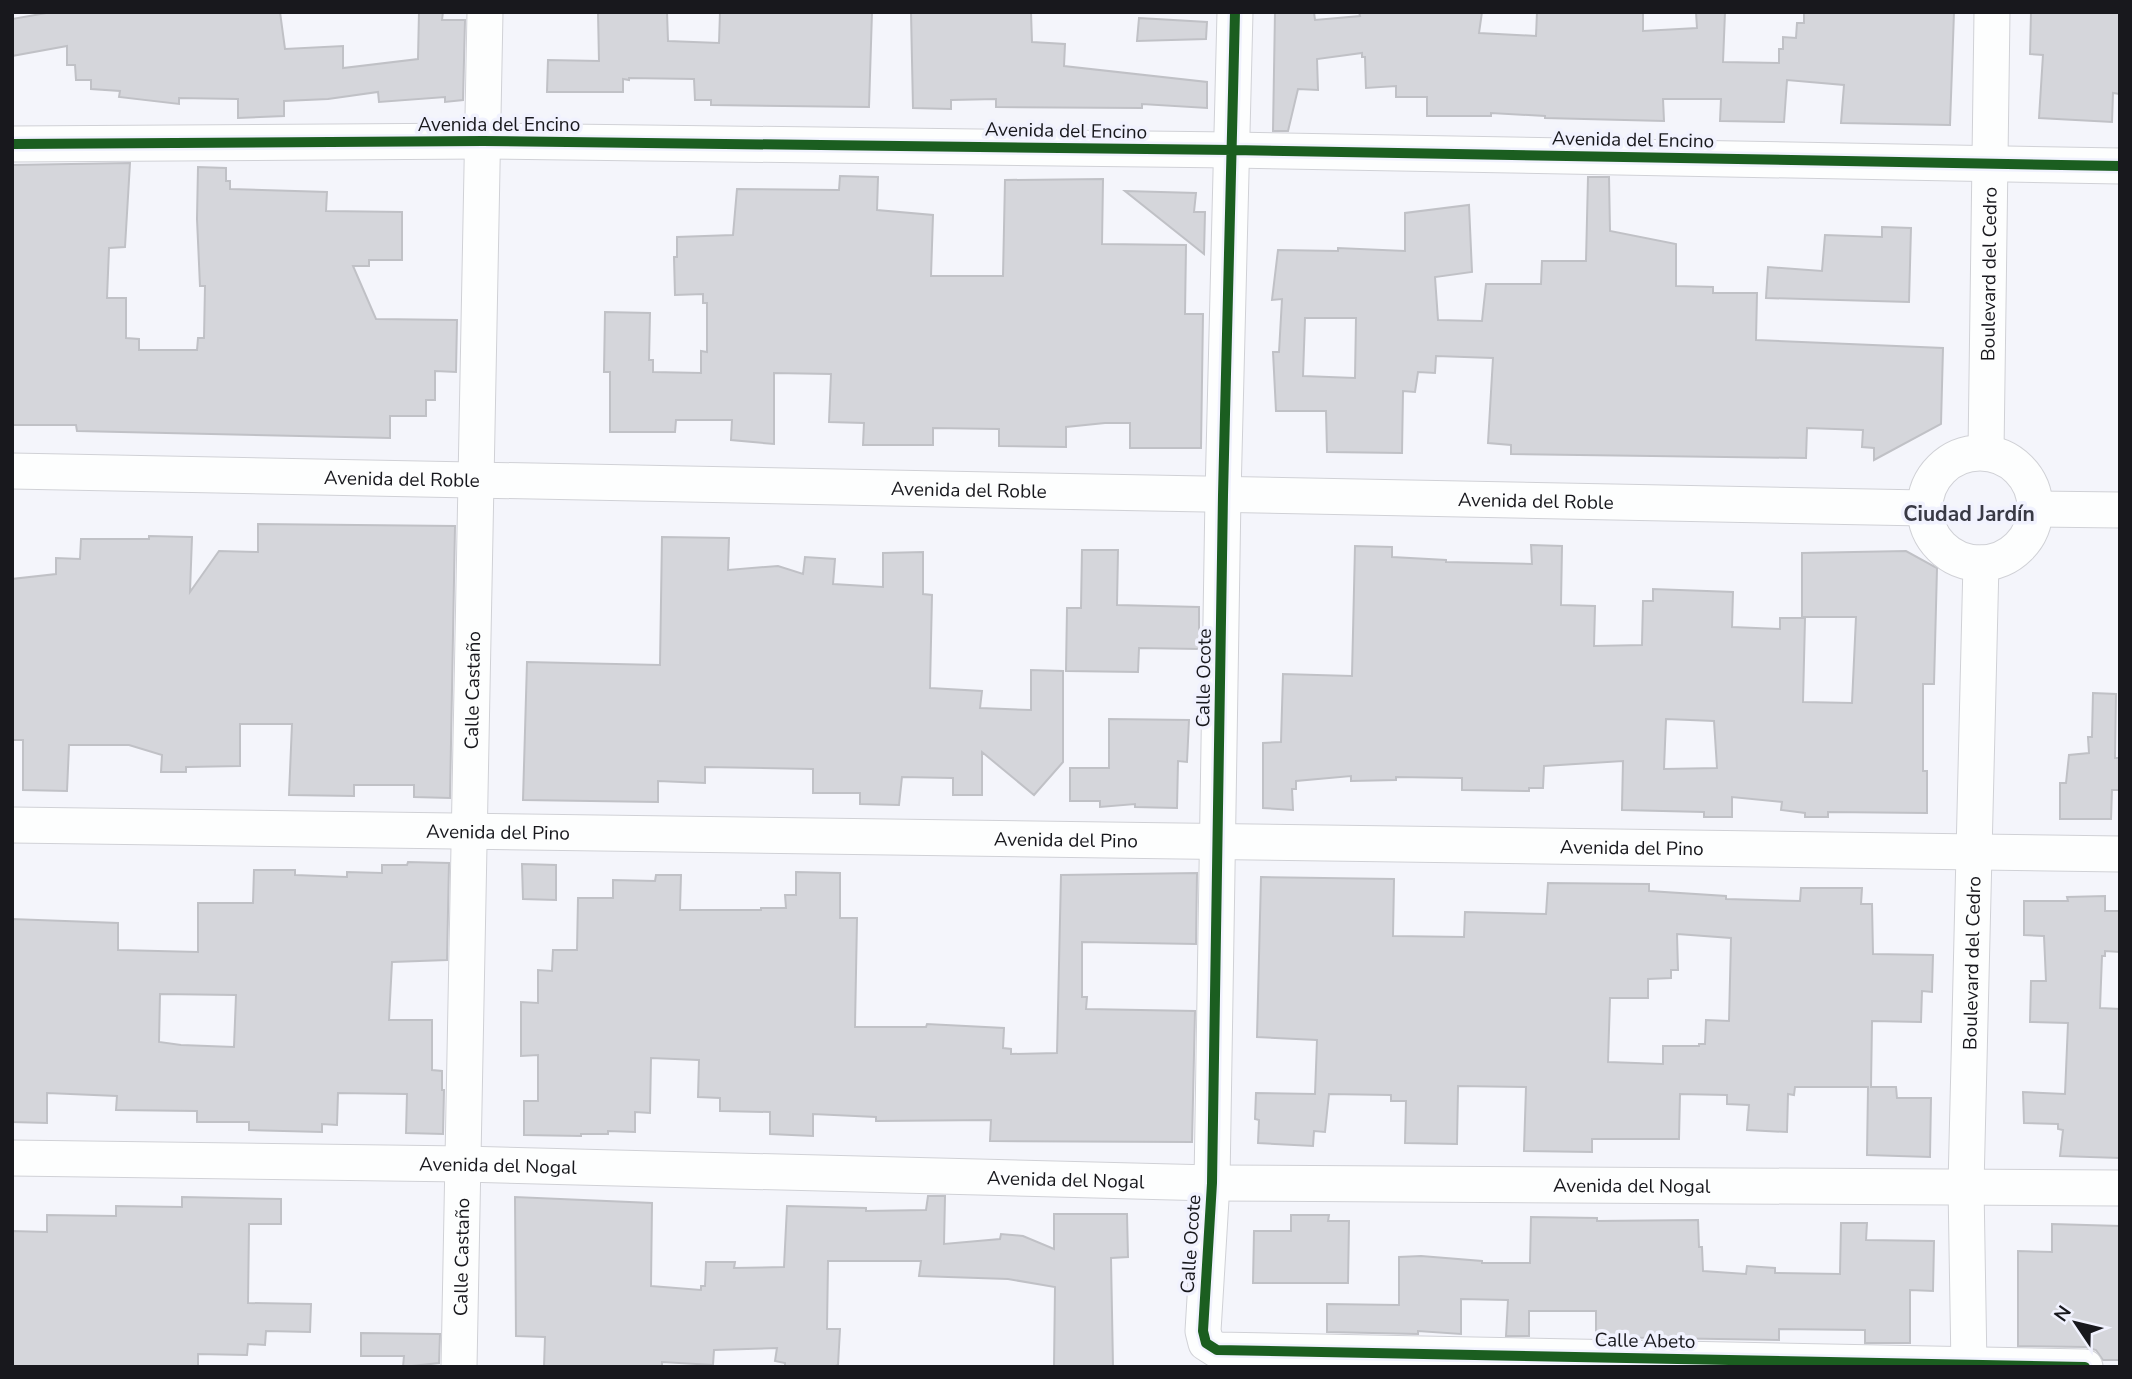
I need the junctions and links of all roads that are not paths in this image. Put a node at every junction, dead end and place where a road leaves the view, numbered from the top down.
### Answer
1 (485, 12) edge
2 (1235, 12) edge
3 (1992, 12) edge
4 (483, 141) junction
5 (12, 144) edge
6 (1232, 150) junction
7 (1989, 163) junction
8 (2120, 166) edge
9 (1986, 452) junction
10 (12, 471) edge
11 (476, 480) junction
12 (1223, 495) junction
13 (1925, 508) junction
14 (2036, 509) junction
15 (2120, 510) edge
16 (1981, 563) junction
17 (12, 825) edge
18 (470, 833) junction
19 (1219, 842) junction
20 (1973, 852) junction
21 (2120, 854) edge
22 (12, 1158) edge
23 (463, 1164) junction
24 (1212, 1182) junction
25 (1966, 1186) junction
26 (2120, 1188) edge
27 (1206, 1343) joint
28 (1969, 1365) edge
29 (459, 1367) edge
30 (2085, 1367) edge

1 - 4 street, Calle Castaño
2 - 6 street, Calle Ocote
3 - 7 street, Boulevard del Cedro
4 - 5 street, Avenida del Encino
4 - 6 street, Avenida del Encino
4 - 11 street, Calle Castaño
6 - 7 street, Avenida del Encino
6 - 12 street, Calle Ocote
7 - 8 street, Avenida del Encino
7 - 9 street, Boulevard del Cedro
9 - 13 street
9 - 14 street
10 - 11 street, Avenida del Roble
11 - 12 street, Avenida del Roble
11 - 18 street, Calle Castaño
12 - 13 street, Avenida del Roble
12 - 19 street, Calle Ocote
13 - 16 street
14 - 15 street
14 - 16 street
16 - 20 street, Boulevard del Cedro
17 - 18 street, Avenida del Pino
18 - 19 street, Avenida del Pino
18 - 23 street, Calle Castaño
19 - 20 street, Avenida del Pino
19 - 24 street, Calle Ocote
20 - 21 street, Avenida del Pino
20 - 25 street, Boulevard del Cedro
22 - 23 street, Avenida del Nogal
23 - 24 street, Avenida del Nogal
23 - 29 street, Calle Castaño
24 - 25 street, Avenida del Nogal
24 - 27 street, Calle Ocote
25 - 26 street, Avenida del Nogal
25 - 28 street, Boulevard del Cedro
27 - 28 street, Calle Abeto
28 - 30 street, Calle Abeto

